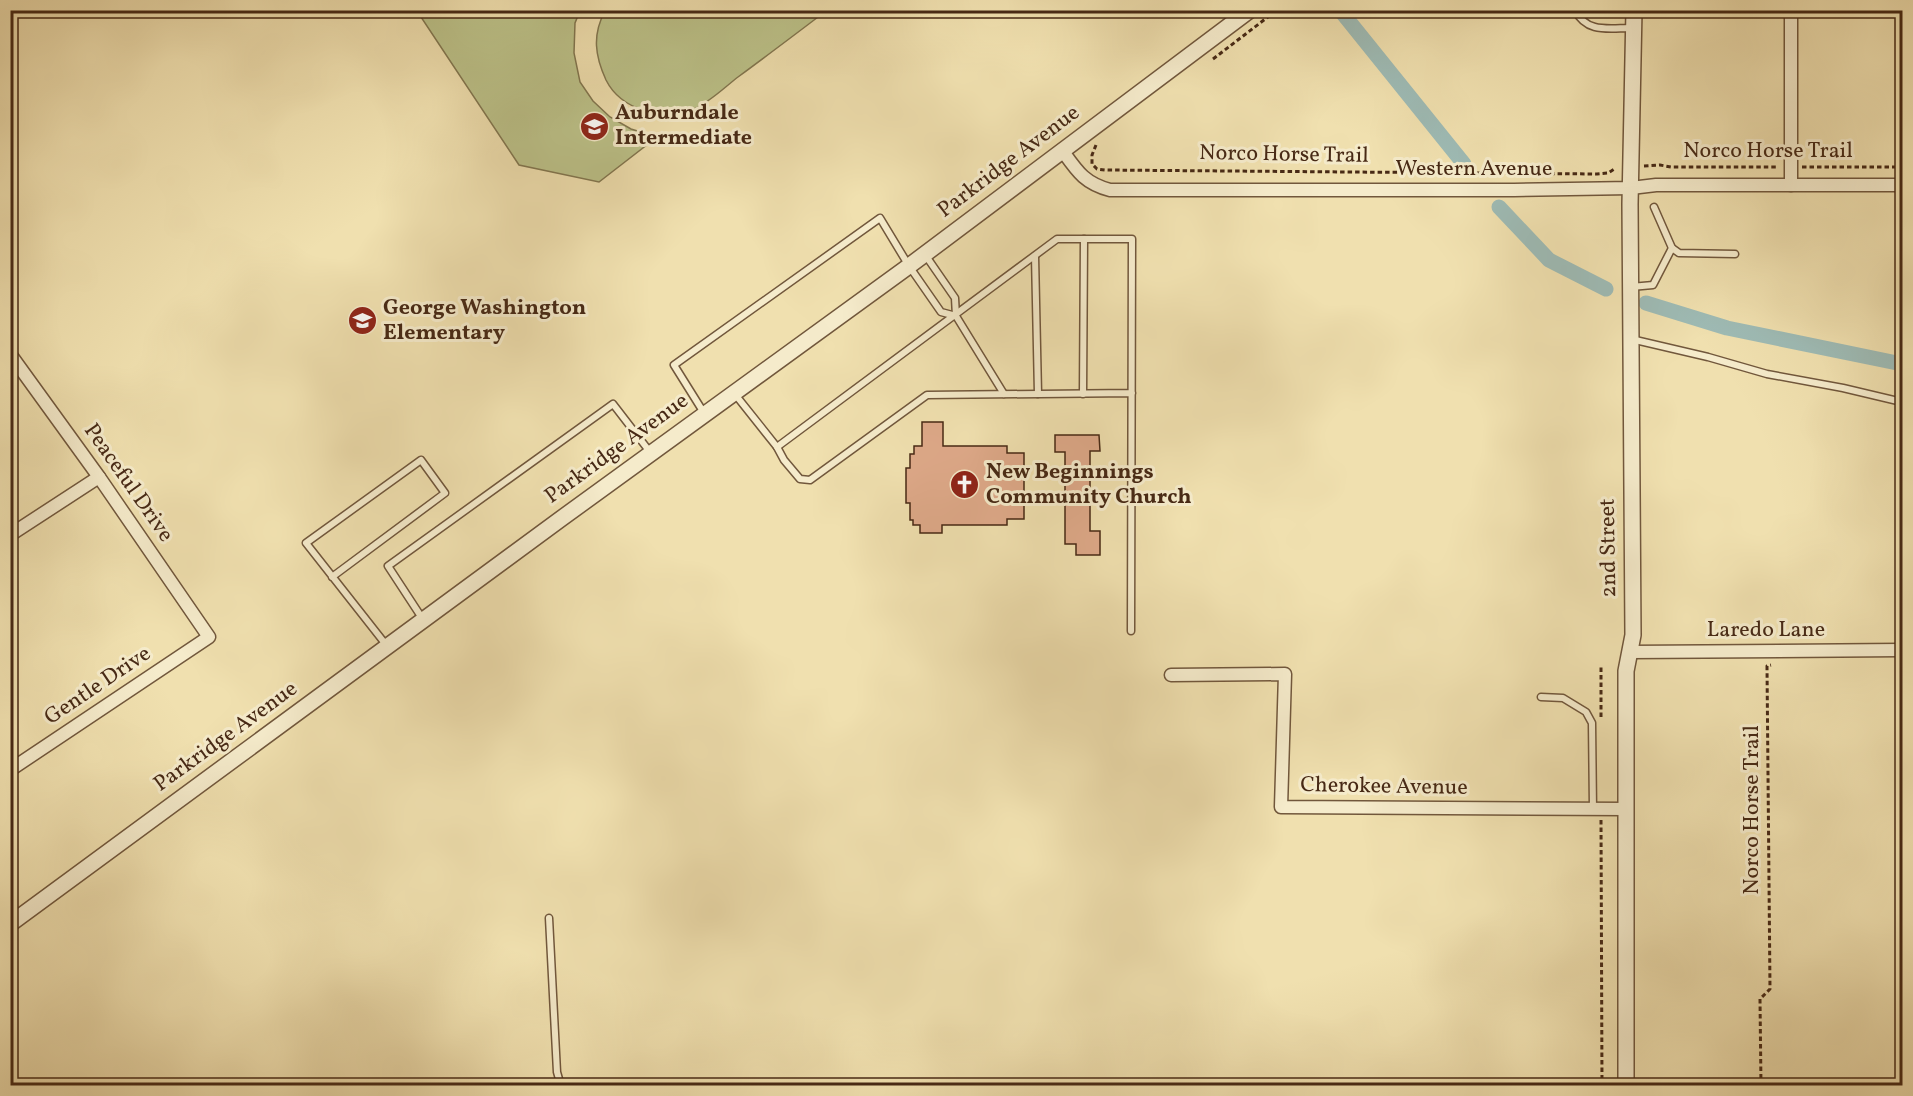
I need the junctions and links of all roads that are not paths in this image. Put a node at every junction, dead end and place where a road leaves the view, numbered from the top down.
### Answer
1 (1250, 10) edge
2 (1575, 10) edge
3 (1634, 10) edge
4 (1791, 10) edge
5 (1634, 28) junction
6 (1062, 150) junction
7 (1791, 185) junction
8 (1902, 185) edge
9 (1631, 188) junction
10 (1654, 207) dead end
11 (1084, 239) junction
12 (1672, 249) junction
13 (924, 254) junction
14 (1735, 254) dead end
15 (1035, 256) junction
16 (909, 266) junction
17 (1630, 282) junction
18 (956, 316) junction
19 (1630, 339) junction
20 (10, 354) edge
21 (734, 392) junction
22 (1083, 393) junction
23 (1132, 393) junction
24 (1004, 394) junction
25 (1038, 394) junction
26 (1902, 402) edge
27 (704, 414) junction
28 (777, 447) junction
29 (651, 453) junction
30 (99, 477) junction
31 (10, 535) edge
32 (332, 578) junction
33 (423, 620) junction
34 (1131, 630) dead end
35 (209, 637) joint
36 (387, 647) junction
37 (1902, 650) edge
38 (1630, 652) junction
39 (1171, 675) dead end
40 (1541, 697) dead end
41 (10, 770) edge
42 (1597, 809) junction
43 (1627, 809) junction
44 (549, 918) dead end
45 (10, 924) edge
46 (561, 1086) edge
47 (1626, 1086) edge

1 - 6 street, Parkridge Avenue
2 - 5 lane
3 - 5 street, 2nd Street
4 - 7 street
5 - 9 street, 2nd Street
6 - 9 street, Western Avenue
6 - 13 street, Parkridge Avenue
7 - 8 street, Western Avenue
7 - 9 street, Western Avenue
9 - 17 street, 2nd Street
10 - 12 lane
11 - 15 lane
11 - 22 lane
11 - 23 lane
12 - 14 lane
12 - 17 lane
13 - 16 street, Parkridge Avenue
13 - 18 lane
15 - 18 lane
15 - 25 lane
16 - 18 lane
16 - 21 street, Parkridge Avenue
16 - 27 lane
17 - 19 street, 2nd Street
18 - 24 lane
18 - 28 lane
19 - 26 lane
19 - 38 street, 2nd Street
20 - 30 street, Peaceful Drive
21 - 27 street, Parkridge Avenue
21 - 28 lane
22 - 23 lane
22 - 25 lane
23 - 34 lane
24 - 25 lane
24 - 28 lane
27 - 29 street, Parkridge Avenue
29 - 33 street, Parkridge Avenue
29 - 33 lane
30 - 31 street
30 - 35 street, Peaceful Drive
32 - 32 lane
32 - 36 lane
33 - 36 street, Parkridge Avenue
35 - 41 street, Gentle Drive
36 - 45 street, Parkridge Avenue
37 - 38 street, Laredo Lane
38 - 43 street, 2nd Street
39 - 42 street, Cherokee Avenue
40 - 42 lane
42 - 43 street, Cherokee Avenue
43 - 47 street, 2nd Street
44 - 46 lane

